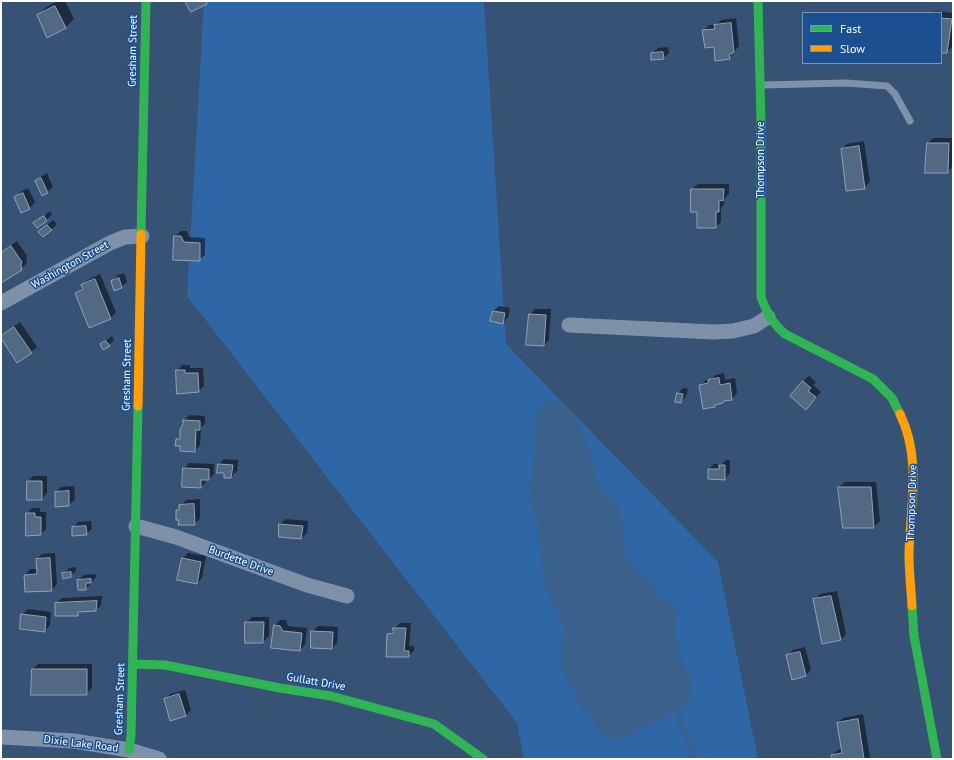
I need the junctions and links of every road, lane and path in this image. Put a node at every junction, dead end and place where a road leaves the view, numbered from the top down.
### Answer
1 (146, 1) edge
2 (758, 1) edge
3 (760, 85) junction
4 (910, 121) dead end
5 (142, 236) junction
6 (1, 303) edge
7 (768, 317) junction
8 (569, 325) dead end
9 (136, 526) junction
10 (347, 596) dead end
11 (133, 664) junction
12 (1, 737) edge
13 (129, 750) junction
14 (159, 759) edge
15 (483, 759) edge
16 (937, 759) edge

1 - 5 street, Gresham Street
2 - 3 street, Thompson Drive
3 - 4 lane
3 - 7 street, Thompson Drive
5 - 6 street, Washington Street
5 - 9 street, Gresham Street
7 - 8 street
7 - 16 street, Thompson Drive
9 - 10 street, Burdette Drive
9 - 11 street, Gresham Street
11 - 13 street, Gresham Street
11 - 15 street, Gullatt Drive
12 - 13 street, Dixie Lake Road
13 - 14 street, Dixie Lake Road

